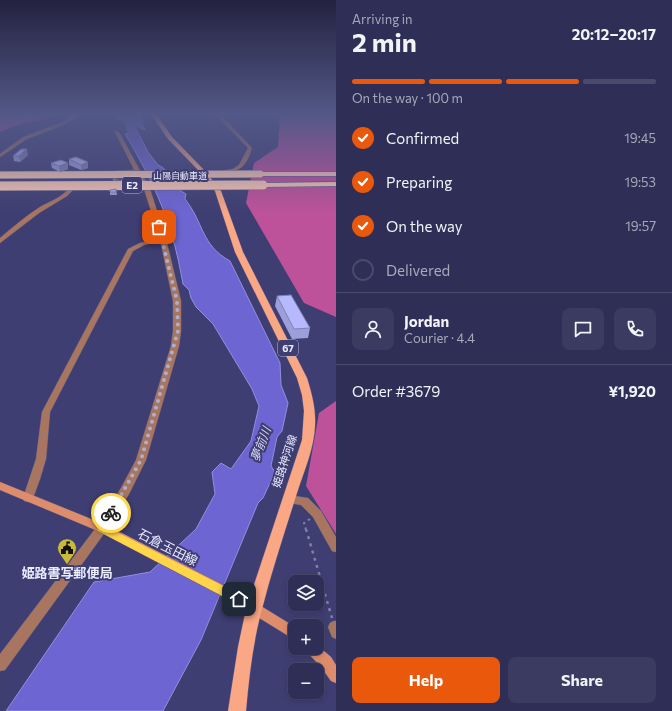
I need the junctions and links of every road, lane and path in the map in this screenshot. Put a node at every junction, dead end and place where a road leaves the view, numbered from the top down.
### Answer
1 (12, 147) edge
2 (125, 147) edge
3 (179, 147) edge
4 (249, 147) edge
5 (0, 156) edge
6 (138, 171) junction
7 (203, 172) junction
8 (336, 174) edge
9 (0, 175) edge
10 (336, 184) edge
11 (145, 185) junction
12 (0, 188) edge
13 (71, 189) junction
14 (163, 239) junction
15 (0, 242) edge
16 (0, 486) edge
17 (28, 498) junction
18 (288, 499) junction
19 (318, 517) junction
20 (107, 531) junction
21 (336, 547) edge
22 (254, 608) junction
23 (335, 629) edge
24 (288, 630) edge
25 (318, 655) edge
26 (0, 665) edge
27 (336, 676) edge
28 (238, 711) edge

1 - 5 street
2 - 6 street
3 - 7 main road, 姫路神河線 / 67
4 - 7 street
6 - 11 street
6 - 11 lane
7 - 18 main road, 姫路神河線 / 67
8 - 9 highway, 山陽自動車道 / E2, bridge
10 - 12 highway, 山陽自動車道 / E2, bridge
11 - 13 street
11 - 14 street
12 - 13 street
13 - 15 street
14 - 17 street
14 - 20 street
16 - 17 main road, 石倉玉田線
17 - 20 main road, 石倉玉田線
18 - 19 street
18 - 22 main road, 姫路神河線 / 67
19 - 21 street
19 - 23 path
20 - 22 main road, 石倉玉田線
20 - 26 street
22 - 24 main road, 石倉玉田線
22 - 28 main road, 姫路神河線 / 67
25 - 27 main road

